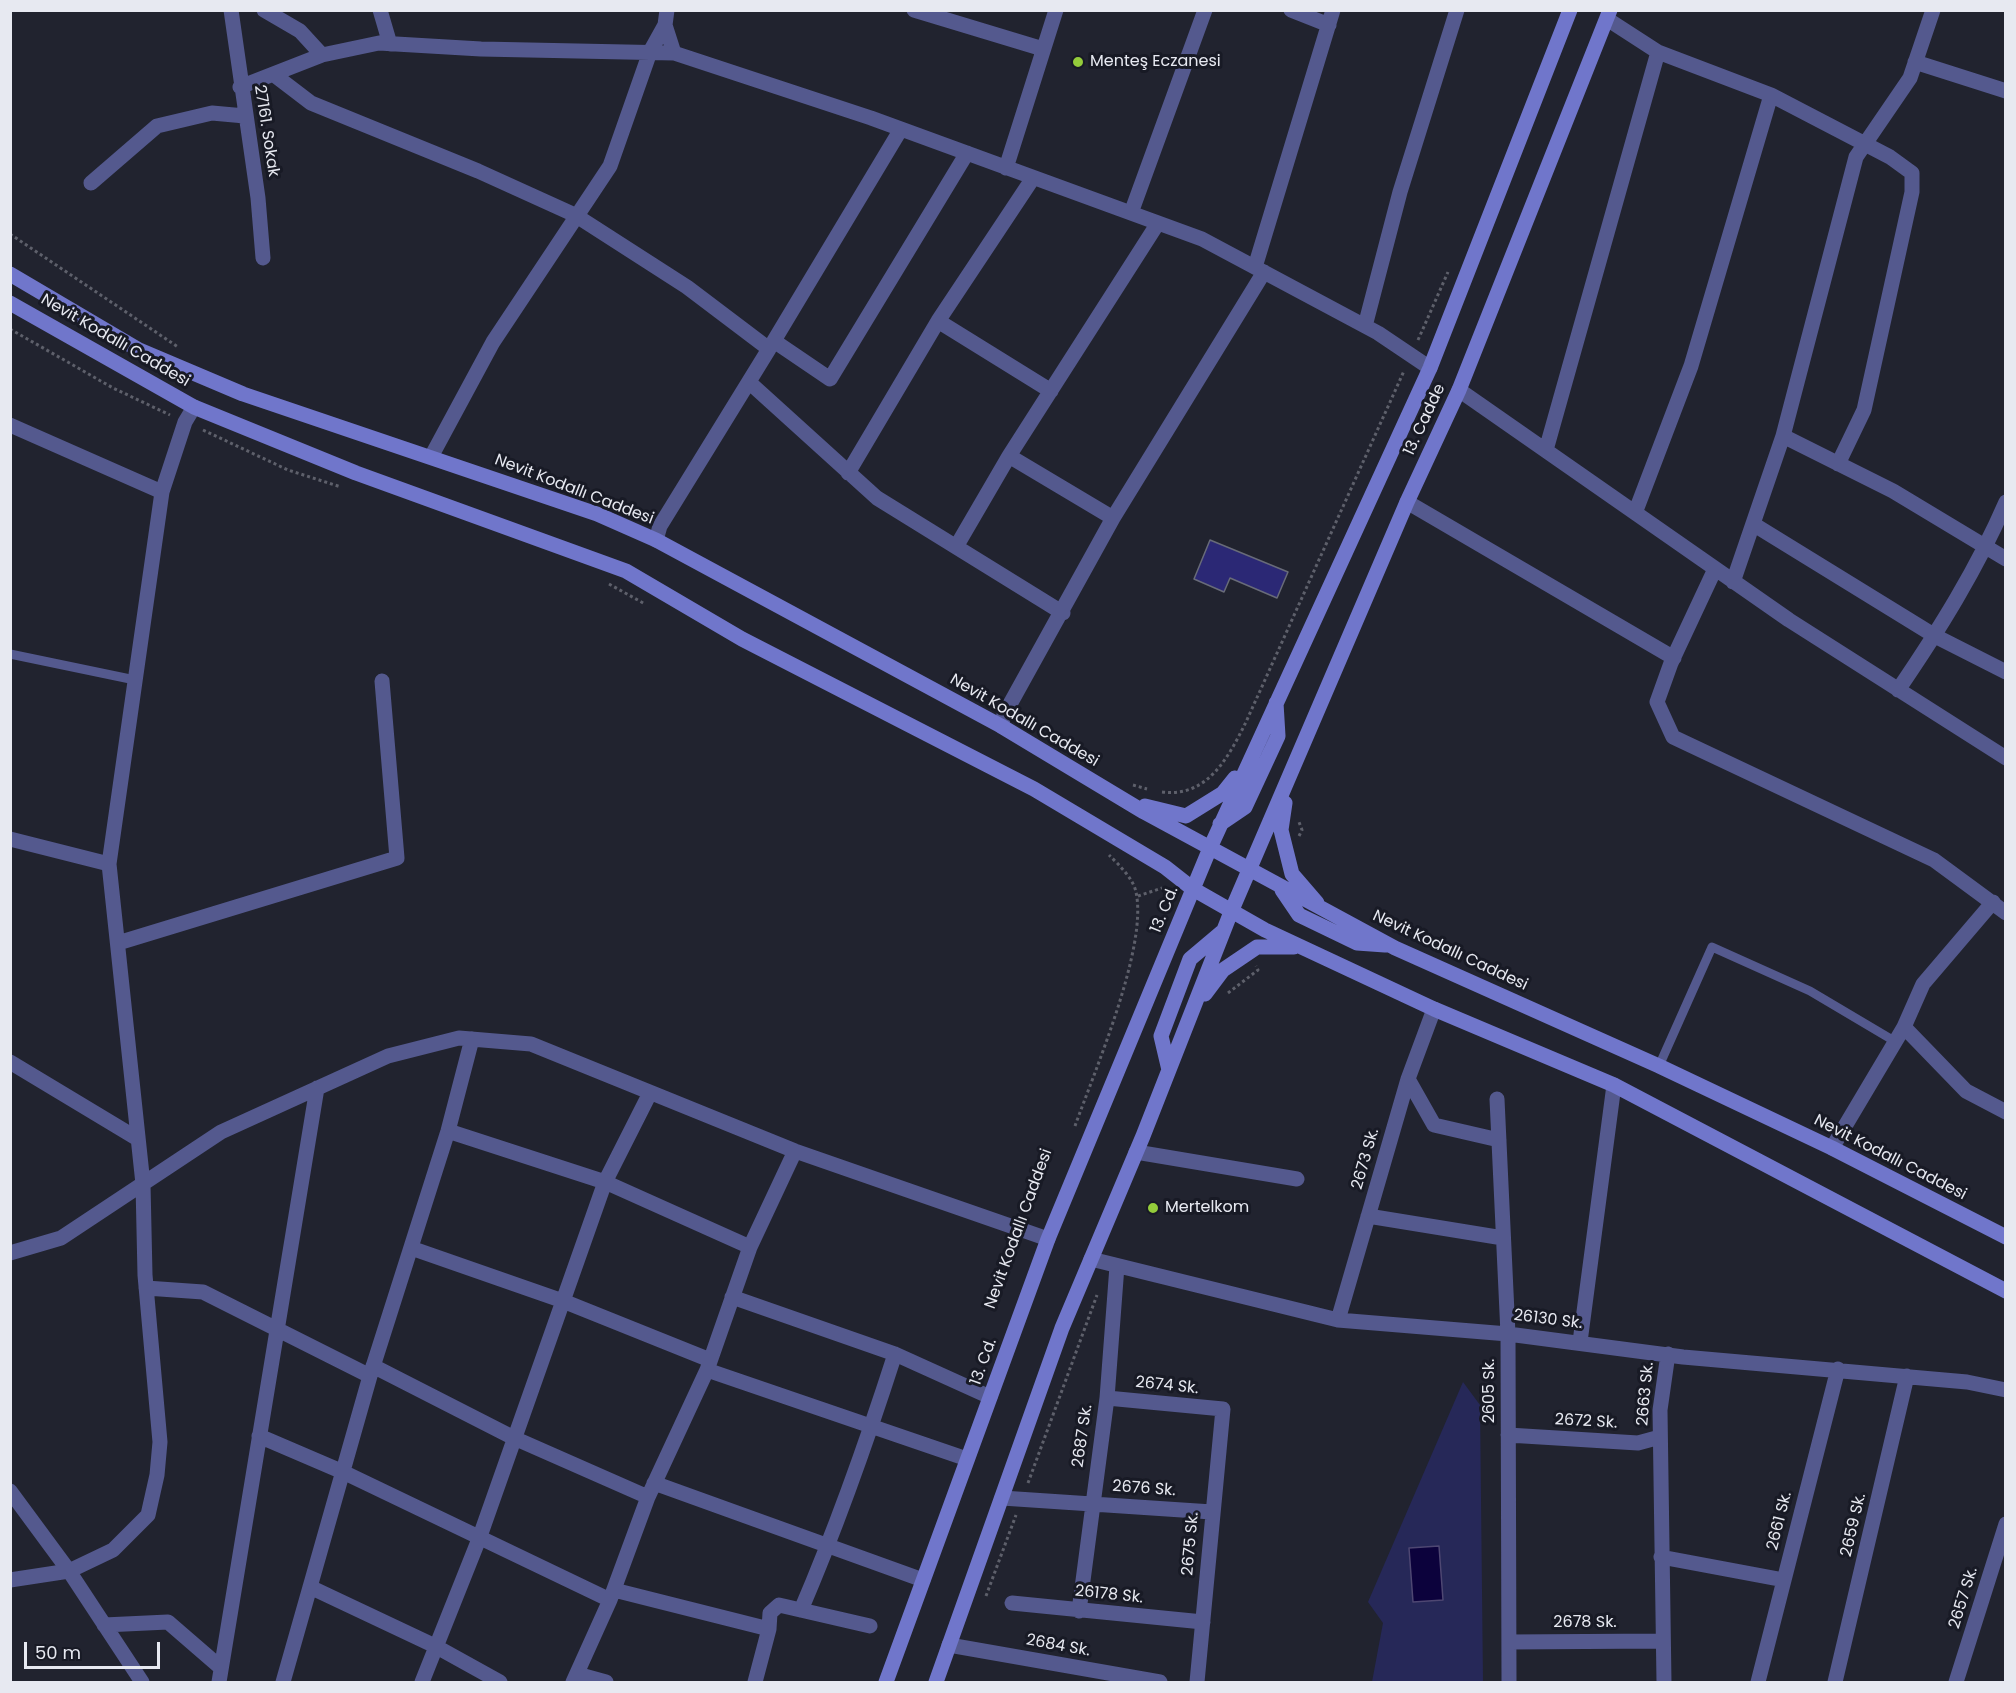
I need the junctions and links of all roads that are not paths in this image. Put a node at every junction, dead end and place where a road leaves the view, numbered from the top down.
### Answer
1 (231, 10) edge
2 (264, 10) edge
3 (380, 10) edge
4 (914, 10) edge
5 (1056, 10) edge
6 (1205, 10) edge
7 (1291, 10) edge
8 (1457, 10) edge
9 (1570, 10) edge
10 (1934, 10) edge
11 (1608, 15) edge
12 (666, 18) edge
13 (1331, 18) edge
14 (390, 44) junction
15 (1043, 49) junction
16 (650, 52) junction
17 (1658, 52) junction
18 (674, 53) junction
19 (322, 55) junction
20 (1915, 62) junction
21 (273, 74) junction
22 (240, 87) junction
23 (2006, 91) edge
24 (1772, 95) junction
25 (245, 116) junction
26 (901, 129) junction
27 (1863, 145) junction
28 (967, 153) junction
29 (1006, 168) junction
30 (1034, 178) junction
31 (91, 183) dead end
32 (1131, 213) junction
33 (575, 215) junction
34 (1158, 223) junction
35 (263, 258) dead end
36 (1260, 270) junction
37 (10, 274) edge
38 (10, 303) edge
39 (938, 321) junction
40 (1365, 326) junction
41 (772, 345) junction
42 (1430, 368) junction
43 (750, 383) junction
44 (1459, 390) junction
45 (1051, 391) junction
46 (194, 407) junction
47 (10, 425) edge
48 (1783, 436) junction
49 (1546, 450) junction
50 (1008, 456) junction
51 (431, 457) junction
52 (1838, 464) junction
53 (848, 473) junction
54 (162, 492) junction
55 (1407, 501) junction
56 (2006, 502) edge
57 (1635, 513) junction
58 (1113, 518) junction
59 (1753, 524) junction
60 (656, 540) junction
61 (956, 547) junction
62 (1985, 549) junction
63 (2006, 559) edge
64 (1715, 568) junction
65 (1733, 582) junction
66 (1063, 613) junction
67 (1935, 636) junction
68 (10, 654) edge
69 (1674, 658) junction
70 (2006, 672) edge
71 (135, 680) junction
72 (382, 681) dead end
73 (1898, 690) junction
74 (1275, 703) junction
75 (1001, 726) junction
76 (1251, 756) junction
77 (2006, 758) edge
78 (1288, 781) junction
79 (1128, 802) junction
80 (1220, 824) junction
81 (10, 838) edge
82 (1210, 848) junction
83 (109, 864) junction
84 (1251, 870) junction
85 (1279, 886) junction
86 (1193, 889) junction
87 (1993, 902) junction
88 (1323, 910) junction
89 (1231, 912) junction
90 (2006, 913) edge
91 (1224, 931) junction
92 (117, 943) junction
93 (1391, 945) junction
94 (1300, 947) junction
95 (1434, 1009) junction
96 (1192, 1011) junction
97 (1905, 1027) junction
98 (472, 1039) junction
99 (1896, 1042) junction
100 (10, 1062) edge
101 (1659, 1066) junction
102 (1169, 1070) junction
103 (1408, 1078) junction
104 (1614, 1085) junction
105 (317, 1088) junction
106 (650, 1093) junction
107 (1497, 1100) dead end
108 (2006, 1112) edge
109 (448, 1131) junction
110 (138, 1139) junction
111 (1499, 1140) junction
112 (1832, 1148) junction
113 (795, 1151) junction
114 (1136, 1152) junction
115 (1297, 1179) dead end
116 (605, 1182) junction
117 (143, 1184) junction
118 (1368, 1216) junction
119 (2006, 1237) edge
120 (1503, 1238) junction
121 (1048, 1239) junction
122 (750, 1247) junction
123 (411, 1248) junction
124 (10, 1253) edge
125 (1091, 1259) junction
126 (1113, 1265) junction
127 (146, 1288) junction
128 (2006, 1291) edge
129 (732, 1297) junction
130 (563, 1301) junction
131 (1338, 1320) junction
132 (277, 1329) junction
133 (1508, 1334) junction
134 (1580, 1342) junction
135 (895, 1354) junction
136 (1668, 1354) junction
137 (708, 1365) junction
138 (1838, 1369) junction
139 (372, 1371) junction
140 (1908, 1376) junction
141 (2006, 1390) edge
142 (990, 1397) junction
143 (1107, 1398) junction
144 (1223, 1410) joint
145 (872, 1427) junction
146 (1508, 1435) junction
147 (259, 1436) junction
148 (1660, 1437) junction
149 (514, 1438) junction
150 (967, 1459) junction
151 (343, 1473) junction
152 (651, 1490) junction
153 (10, 1491) edge
154 (1002, 1498) junction
155 (1091, 1504) junction
156 (1212, 1512) junction
157 (2006, 1524) edge
158 (479, 1539) junction
159 (828, 1545) junction
160 (1661, 1557) junction
161 (69, 1571) junction
162 (10, 1580) edge
163 (923, 1580) junction
164 (1784, 1580) junction
165 (310, 1587) junction
166 (612, 1595) junction
167 (1012, 1603) dead end
168 (801, 1610) junction
169 (1079, 1611) junction
170 (1203, 1622) junction
171 (104, 1625) junction
172 (870, 1626) dead end
173 (769, 1629) junction
174 (1662, 1641) junction
175 (1509, 1642) junction
176 (949, 1644) junction
177 (435, 1646) junction
178 (220, 1667) junction
179 (575, 1678) edge
180 (142, 1683) edge
181 (219, 1683) edge
182 (283, 1683) edge
183 (422, 1683) edge
184 (500, 1683) edge
185 (606, 1683) edge
186 (754, 1683) edge
187 (886, 1683) edge
188 (936, 1683) edge
189 (1160, 1683) edge
190 (1197, 1683) edge
191 (1509, 1683) edge
192 (1664, 1683) edge
193 (1758, 1683) edge
194 (1835, 1683) edge
195 (1956, 1683) edge

1 - 22 street, 27161. Sokak
2 - 19 street
3 - 14 street
4 - 15 street
5 - 15 street
6 - 32 street
7 - 13 street
8 - 40 street
9 - 42 main road, 13. Cadde
10 - 20 street
11 - 17 street
11 - 44 main road, 13. Cadde
12 - 16 street
12 - 18 street
13 - 36 street
14 - 16 street
14 - 19 street
15 - 29 street
16 - 18 street
16 - 33 street
17 - 24 street
17 - 49 street
18 - 26 street
19 - 21 street
20 - 23 street
20 - 27 street
21 - 22 street
21 - 33 street
22 - 25 street, 27161. Sokak
24 - 27 street
24 - 57 street
25 - 31 street
25 - 35 street, 27161. Sokak
26 - 28 street
26 - 41 street
27 - 48 street
27 - 52 street
28 - 29 street
28 - 41 street
29 - 30 street
30 - 32 street
30 - 39 street
32 - 34 street
33 - 41 street
33 - 51 street
34 - 36 street
34 - 45 street
36 - 40 street
36 - 58 street
37 - 51 main road, Nevit Kodallı Caddesi
38 - 46 main road, Nevit Kodallı Caddesi
39 - 45 street
39 - 53 street
40 - 42 street
41 - 43 street
42 - 74 main road, 13. Cadde
43 - 53 street
43 - 60 street
44 - 49 street
44 - 55 main road, 13. Cadde
45 - 50 street
46 - 54 street
46 - 86 main road, Nevit Kodallı Caddesi
47 - 54 street
48 - 52 street
48 - 59 street
49 - 57 street
50 - 58 street
50 - 61 street
51 - 60 main road, Nevit Kodallı Caddesi
52 - 62 street
53 - 61 street
54 - 71 street
55 - 69 street
55 - 78 main road, 13. Cadde
56 - 62 street
57 - 64 street
58 - 66 street
59 - 65 street
59 - 67 street
60 - 75 main road, Nevit Kodallı Caddesi
61 - 66 street
62 - 63 street
62 - 67 street
64 - 65 street
64 - 69 street
65 - 73 street
66 - 75 street
67 - 70 street
67 - 73 street
68 - 71 lane
69 - 87 street
71 - 83 street
72 - 92 street
73 - 77 street
74 - 76 main road, 13. Cadde
74 - 80 main road
75 - 79 main road, Nevit Kodallı Caddesi
76 - 79 main road
76 - 80 main road, 13. Cadde
78 - 84 main road, 13. Cadde
78 - 88 main road
79 - 82 main road, Nevit Kodallı Caddesi
80 - 82 main road, 13. Cd.
81 - 83 street
82 - 84 main road, Nevit Kodallı Caddesi
82 - 86 main road, 13. Cd.
83 - 92 street
84 - 85 main road, Nevit Kodallı Caddesi
84 - 89 main road
85 - 88 main road, Nevit Kodallı Caddesi
85 - 93 main road
86 - 89 main road, Nevit Kodallı Caddesi
86 - 121 main road, 13. Cd.
87 - 90 street
87 - 97 street
88 - 93 main road, Nevit Kodallı Caddesi
89 - 91 main road
89 - 94 main road, Nevit Kodallı Caddesi
91 - 96 main road
91 - 102 main road
92 - 110 street
93 - 101 main road, Nevit Kodallı Caddesi
94 - 95 main road, Nevit Kodallı Caddesi
94 - 96 main road
95 - 103 street, 2673 Sk.
95 - 104 main road, Nevit Kodallı Caddesi
96 - 102 main road
97 - 99 street
97 - 108 street
98 - 105 street
98 - 106 street
98 - 109 street
99 - 101 lane
99 - 112 street
100 - 110 street
101 - 112 main road, Nevit Kodallı Caddesi
102 - 114 main road
103 - 111 street
103 - 118 street, 2673 Sk.
104 - 128 main road, Nevit Kodallı Caddesi
104 - 134 street
105 - 117 street
105 - 132 street
106 - 113 street
106 - 116 street
107 - 111 street, 2605 Sk.
109 - 116 street
109 - 123 street
110 - 117 street
111 - 120 street, 2605 Sk.
112 - 119 main road, Nevit Kodallı Caddesi
113 - 121 street
113 - 122 street
114 - 115 street
114 - 125 main road
116 - 122 street
116 - 130 street
117 - 124 street
117 - 127 street
118 - 120 street
118 - 131 street, 2673 Sk.
120 - 133 street, 2605 Sk.
121 - 142 main road, 13. Cd.
122 - 129 street
123 - 130 street
123 - 139 street
125 - 126 street, 26130 Sk.
125 - 154 main road
126 - 131 street, 26130 Sk.
126 - 143 street, 2687 Sk.
127 - 132 street
127 - 161 street
129 - 135 street
129 - 137 street
130 - 137 street
130 - 149 street
131 - 133 street, 26130 Sk.
132 - 139 street
132 - 147 street
133 - 134 street, 26130 Sk.
133 - 146 street, 2605 Sk.
134 - 136 street, 26130 Sk.
135 - 142 street
135 - 145 street
136 - 138 street, 26130 Sk.
136 - 148 street, 2663 Sk.
137 - 145 street
137 - 152 street
138 - 140 street, 26130 Sk.
138 - 164 street, 2661 Sk.
139 - 149 street
139 - 151 street
140 - 141 street, 26130 Sk.
140 - 194 street, 2659 Sk.
142 - 150 main road, 13. Cd.
143 - 144 street, 2674 Sk.
143 - 155 street, 2687 Sk.
144 - 156 street, 2675 Sk.
145 - 150 street
145 - 159 street
146 - 148 street, 2672 Sk.
146 - 175 street, 2605 Sk.
147 - 151 street
147 - 178 street
148 - 160 street, 2663 Sk.
149 - 152 street
149 - 158 street
150 - 163 main road, 13. Cd.
151 - 158 street
151 - 165 street
152 - 159 street
152 - 166 street
153 - 161 street
154 - 155 street, 2676 Sk.
154 - 176 main road
155 - 156 street, 2676 Sk.
155 - 169 street, 2687 Sk.
156 - 170 street, 2675 Sk.
157 - 195 street, 2657 Sk.
158 - 166 street
158 - 177 street
159 - 163 street
159 - 168 street
160 - 164 street
160 - 174 street, 2663 Sk.
161 - 162 street
161 - 171 street
163 - 187 main road, 13. Cd.
164 - 193 street, 2661 Sk.
165 - 177 street
165 - 182 street
166 - 173 street
166 - 179 street
167 - 169 street, 26178 Sk.
168 - 172 street
168 - 173 street
169 - 170 street, 26178 Sk.
170 - 190 street, 2675 Sk.
171 - 178 street
171 - 180 street
173 - 186 street
174 - 175 street, 2678 Sk.
174 - 192 street, 2663 Sk.
175 - 191 street, 2605 Sk.
176 - 188 main road
176 - 189 street, 2684 Sk.
177 - 183 street
177 - 184 street
178 - 181 street
179 - 185 street

